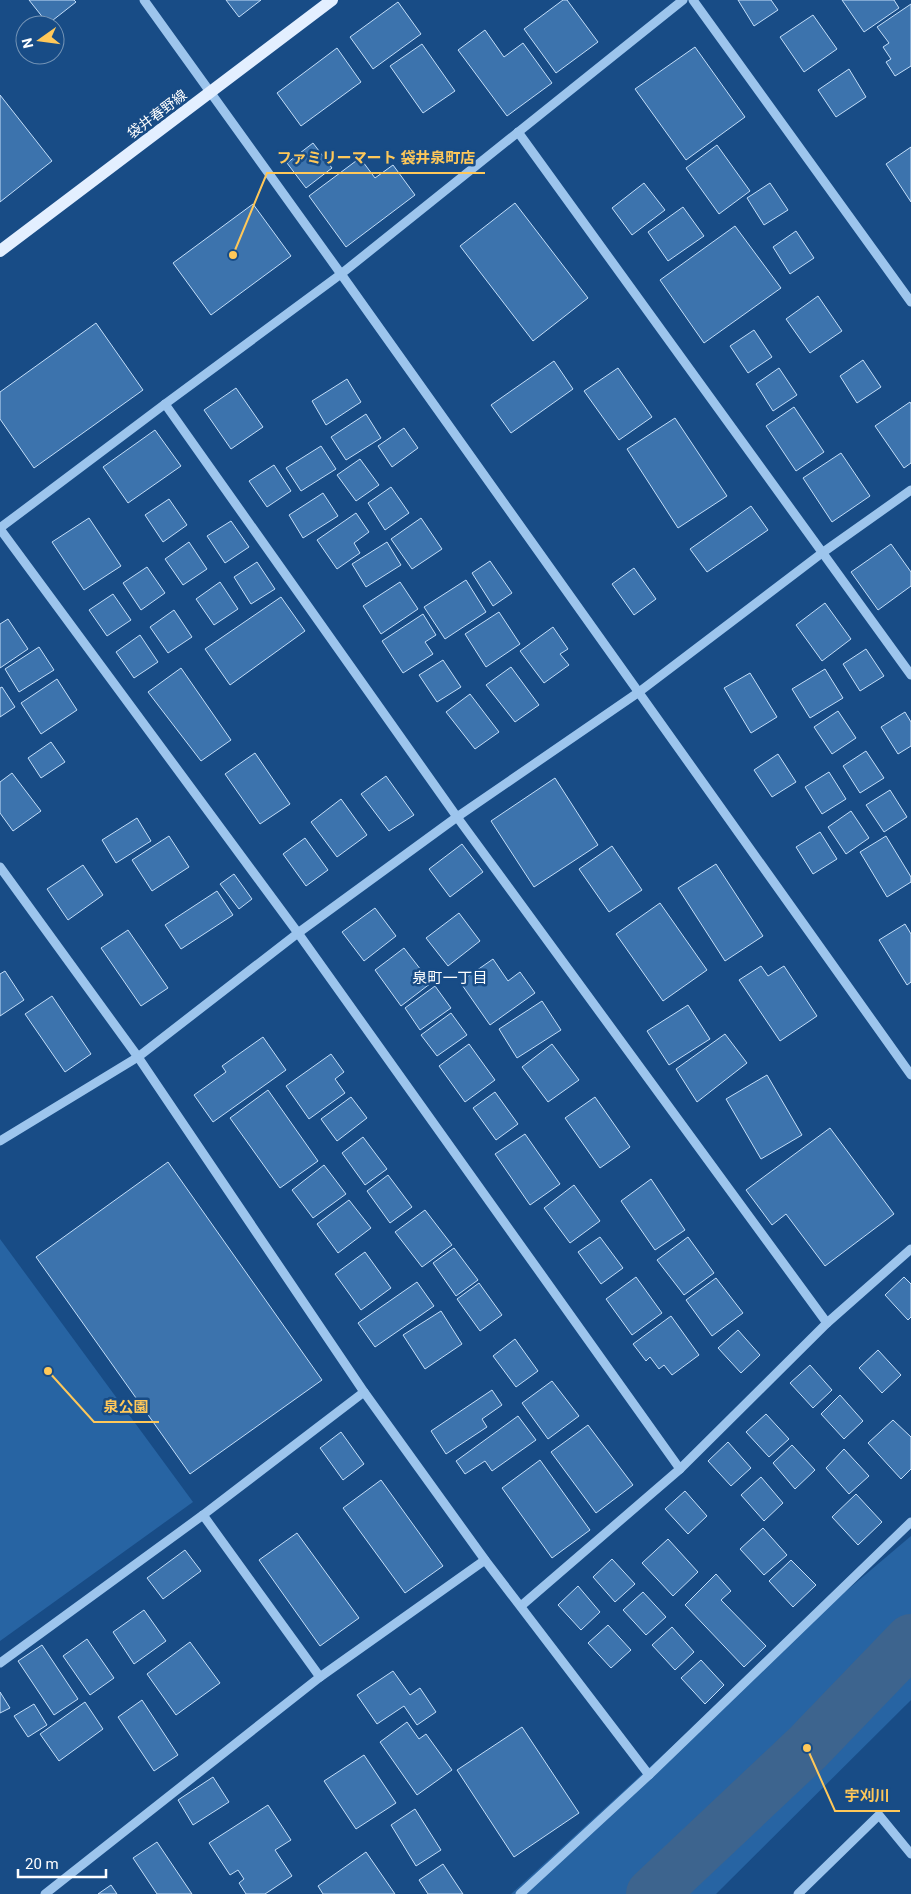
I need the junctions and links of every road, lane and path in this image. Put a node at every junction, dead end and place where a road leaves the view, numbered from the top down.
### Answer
1 (144, 0) edge
2 (332, 0) edge
3 (683, 0) edge
4 (693, 0) edge
5 (211, 92) junction
6 (518, 132) junction
7 (0, 251) edge
8 (341, 274) junction
9 (911, 302) edge
10 (164, 404) junction
11 (911, 490) edge
12 (0, 529) edge
13 (822, 553) junction
14 (911, 675) edge
15 (639, 692) junction
16 (457, 817) junction
17 (0, 867) edge
18 (298, 934) junction
19 (138, 1057) junction
20 (911, 1075) edge
21 (0, 1141) edge
22 (911, 1249) edge
23 (827, 1323) junction
24 (364, 1392) junction
25 (680, 1469) junction
26 (202, 1515) junction
27 (911, 1522) edge
28 (485, 1560) junction
29 (521, 1606) junction
30 (0, 1663) edge
31 (320, 1677) junction
32 (649, 1775) junction
33 (911, 1854) edge
34 (44, 1894) edge
35 (520, 1894) edge
36 (798, 1894) edge

1 - 5 street
2 - 5 main road, 袋井春野線
3 - 6 street
4 - 9 street
5 - 7 main road, 袋井春野線
5 - 8 street
6 - 8 street
6 - 13 street
8 - 10 street
8 - 15 street
10 - 12 street
10 - 16 street
11 - 13 street
12 - 18 street
13 - 14 street
13 - 15 street
15 - 16 street
15 - 20 street
16 - 18 street
16 - 23 street
17 - 19 street
18 - 19 street
18 - 25 street
19 - 21 street
19 - 24 street
22 - 23 street
23 - 25 street
24 - 26 street
24 - 28 street
25 - 29 street
26 - 30 street
26 - 31 street
27 - 32 street
28 - 29 street
28 - 31 street
29 - 32 street
31 - 34 street
32 - 35 street
33 - 36 street

